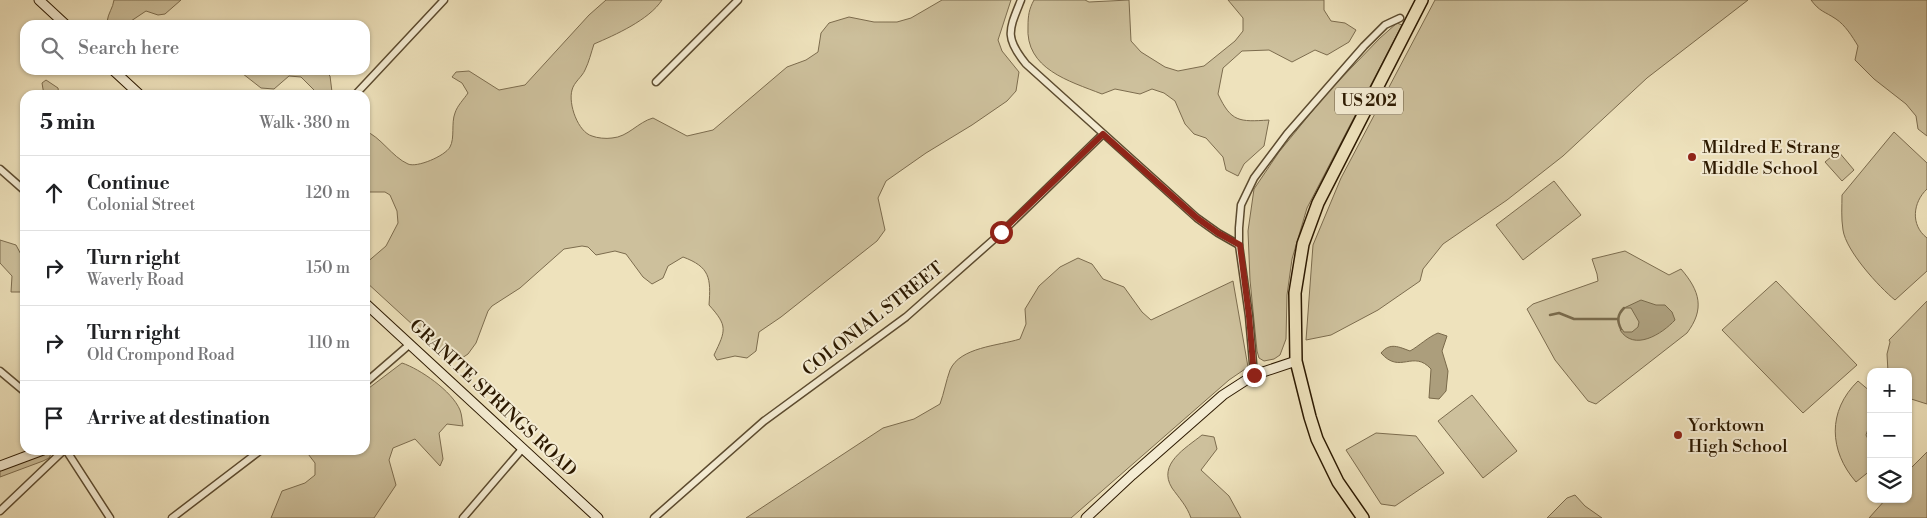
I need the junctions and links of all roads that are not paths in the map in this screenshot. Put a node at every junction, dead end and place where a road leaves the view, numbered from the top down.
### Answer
1 (39, 0) edge
2 (444, 0) edge
3 (738, 0) edge
4 (1020, 0) edge
5 (1422, 0) edge
6 (1400, 18) dead end
7 (61, 20) edge
8 (118, 75) edge
9 (656, 82) dead end
10 (135, 90) edge
11 (361, 90) edge
12 (1103, 134) junction
13 (0, 169) edge
14 (20, 187) edge
15 (1240, 245) junction
16 (370, 308) edge
17 (410, 344) junction
18 (1296, 361) junction
19 (0, 371) edge
20 (1254, 375) junction
21 (370, 379) edge
22 (20, 388) edge
23 (522, 448) junction
24 (30, 455) edge
25 (60, 455) edge
26 (68, 455) edge
27 (254, 455) edge
28 (0, 466) edge
29 (0, 511) edge
30 (110, 518) edge
31 (172, 518) edge
32 (462, 518) edge
33 (598, 518) edge
34 (654, 518) edge
35 (1086, 518) edge
36 (1363, 518) edge

1 - 7 street
2 - 11 street
3 - 9 street
4 - 12 street
5 - 18 highway, US 202
6 - 15 street
8 - 10 street
12 - 15 street
12 - 34 street, COLONIAL STREET
13 - 14 street
15 - 20 street
16 - 17 street, GRANITE SPRINGS ROAD
17 - 21 street
17 - 23 street, GRANITE SPRINGS ROAD
18 - 20 street
18 - 36 highway, US 202
19 - 22 street
20 - 35 street
23 - 32 street
23 - 33 street, GRANITE SPRINGS ROAD
24 - 28 street
25 - 29 street
26 - 30 street
27 - 31 street

